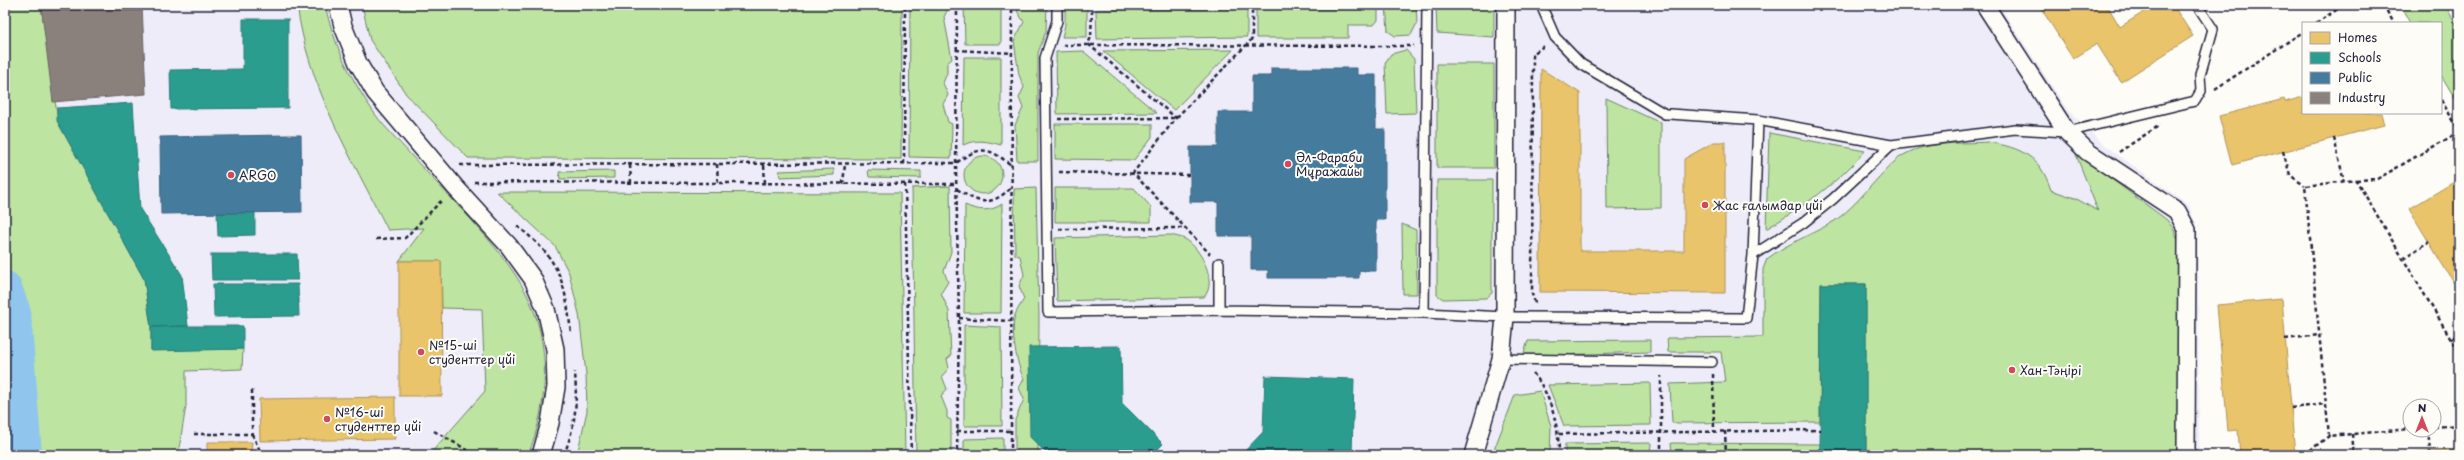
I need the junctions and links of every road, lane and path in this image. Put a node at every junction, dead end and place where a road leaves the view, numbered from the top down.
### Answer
1 (338, 5) edge
2 (905, 5) edge
3 (957, 5) edge
4 (1012, 5) edge
5 (1057, 5) edge
6 (1427, 5) edge
7 (1506, 5) edge
8 (1541, 5) edge
9 (1985, 5) edge
10 (2197, 5) edge
11 (2344, 5) edge
12 (2383, 5) edge
13 (1252, 9) dead end
14 (1092, 10) dead end
15 (2318, 22) edge
16 (2393, 22) edge
17 (1555, 37) junction
18 (1088, 44) junction
19 (1049, 45) junction
20 (1246, 45) junction
21 (1427, 46) junction
22 (956, 50) junction
23 (1012, 53) junction
24 (2442, 102) edge
25 (1176, 118) junction
26 (1046, 119) junction
27 (1758, 120) junction
28 (2459, 131) edge
29 (2067, 132) junction
30 (2334, 138) dead end
31 (1891, 144) junction
32 (2283, 151) dead end
33 (956, 163) junction
34 (717, 164) junction
35 (846, 164) junction
36 (904, 164) junction
37 (1012, 164) junction
38 (453, 165) dead end
39 (630, 165) junction
40 (764, 165) junction
41 (1046, 172) junction
42 (1133, 173) junction
43 (1190, 175) dead end
44 (2356, 180) junction
45 (2344, 181) junction
46 (631, 183) junction
47 (718, 184) junction
48 (765, 184) junction
49 (843, 184) junction
50 (905, 184) junction
51 (956, 184) junction
52 (461, 185) junction
53 (2305, 186) junction
54 (1011, 188) junction
55 (956, 189) junction
56 (1183, 228) junction
57 (1047, 229) junction
58 (376, 239) dead end
59 (2429, 242) dead end
60 (1753, 256) junction
61 (2402, 258) junction
62 (1219, 263) joint
63 (1535, 304) dead end
64 (1219, 310) junction
65 (1424, 313) junction
66 (1505, 317) junction
67 (959, 318) junction
68 (1011, 321) junction
69 (2459, 334) edge
70 (2320, 335) junction
71 (2285, 339) dead end
72 (2451, 339) junction
73 (2459, 352) edge
74 (1501, 359) junction
75 (1522, 360) junction
76 (1661, 362) junction
77 (1712, 362) joint
78 (252, 388) dead end
79 (2326, 404) junction
80 (2291, 408) dead end
81 (2459, 425) edge
82 (2442, 426) edge
83 (1820, 430) dead end
84 (2402, 430) edge
85 (434, 431) dead end
86 (957, 431) junction
87 (1011, 432) junction
88 (1661, 432) junction
89 (1714, 432) junction
90 (1725, 432) junction
91 (194, 434) dead end
92 (252, 434) junction
93 (1559, 434) junction
94 (2352, 434) junction
95 (2329, 436) junction
96 (2429, 438) edge
97 (2430, 452) dead end
98 (262, 455) edge
99 (476, 455) edge
100 (541, 455) edge
101 (911, 455) edge
102 (957, 455) edge
103 (1011, 455) edge
104 (1473, 455) edge
105 (1558, 455) edge
106 (1661, 455) edge
107 (1726, 455) edge
108 (2186, 455) edge
109 (2304, 455) edge
110 (2354, 455) edge

1 - 52 street
2 - 36 path
3 - 22 path
4 - 23 path
5 - 19 lane
6 - 21 lane
7 - 66 street
8 - 17 lane
9 - 29 street
10 - 29 lane
11 - 15 path
12 - 16 path
13 - 20 path
14 - 18 path
17 - 27 lane
17 - 63 path
18 - 19 path
18 - 20 path
18 - 25 path
19 - 26 lane
20 - 21 path
20 - 25 path
21 - 65 lane
22 - 23 path
22 - 33 path
23 - 37 path
24 - 28 path
25 - 26 path
25 - 42 path
26 - 41 lane
27 - 31 lane
27 - 60 lane
28 - 44 path
29 - 31 lane
29 - 108 street
30 - 45 path
31 - 60 lane
32 - 53 path
33 - 36 path
33 - 37 path
33 - 51 path
34 - 39 path
34 - 40 path
34 - 47 path
35 - 36 path
35 - 40 path
35 - 49 path
37 - 54 path
38 - 39 path
39 - 46 path
40 - 48 path
41 - 42 path
41 - 57 lane
42 - 43 path
42 - 56 path
44 - 45 path
44 - 61 path
45 - 53 path
46 - 47 path
46 - 52 path
47 - 48 path
48 - 49 path
49 - 50 path
50 - 51 path
50 - 101 path
51 - 55 path
52 - 58 path
52 - 100 street
53 - 70 path
54 - 55 path
54 - 68 path
55 - 67 path
56 - 57 path
56 - 62 path
57 - 64 lane
59 - 61 path
60 - 66 lane
61 - 72 path
62 - 64 lane
64 - 65 lane
65 - 66 lane
66 - 74 street
67 - 68 path
67 - 86 path
68 - 87 path
69 - 72 path
70 - 71 path
70 - 79 path
72 - 73 path
74 - 75 lane
74 - 104 street
75 - 76 lane
75 - 93 path
76 - 77 lane
76 - 88 path
77 - 89 path
78 - 92 path
79 - 80 path
79 - 95 path
81 - 82 path
83 - 90 path
84 - 94 path
85 - 99 path
86 - 87 path
86 - 102 path
87 - 103 path
88 - 89 path
88 - 93 path
88 - 106 path
89 - 90 path
90 - 107 path
91 - 92 path
92 - 98 path
93 - 105 path
94 - 95 path
94 - 110 path
95 - 109 path
96 - 97 path

